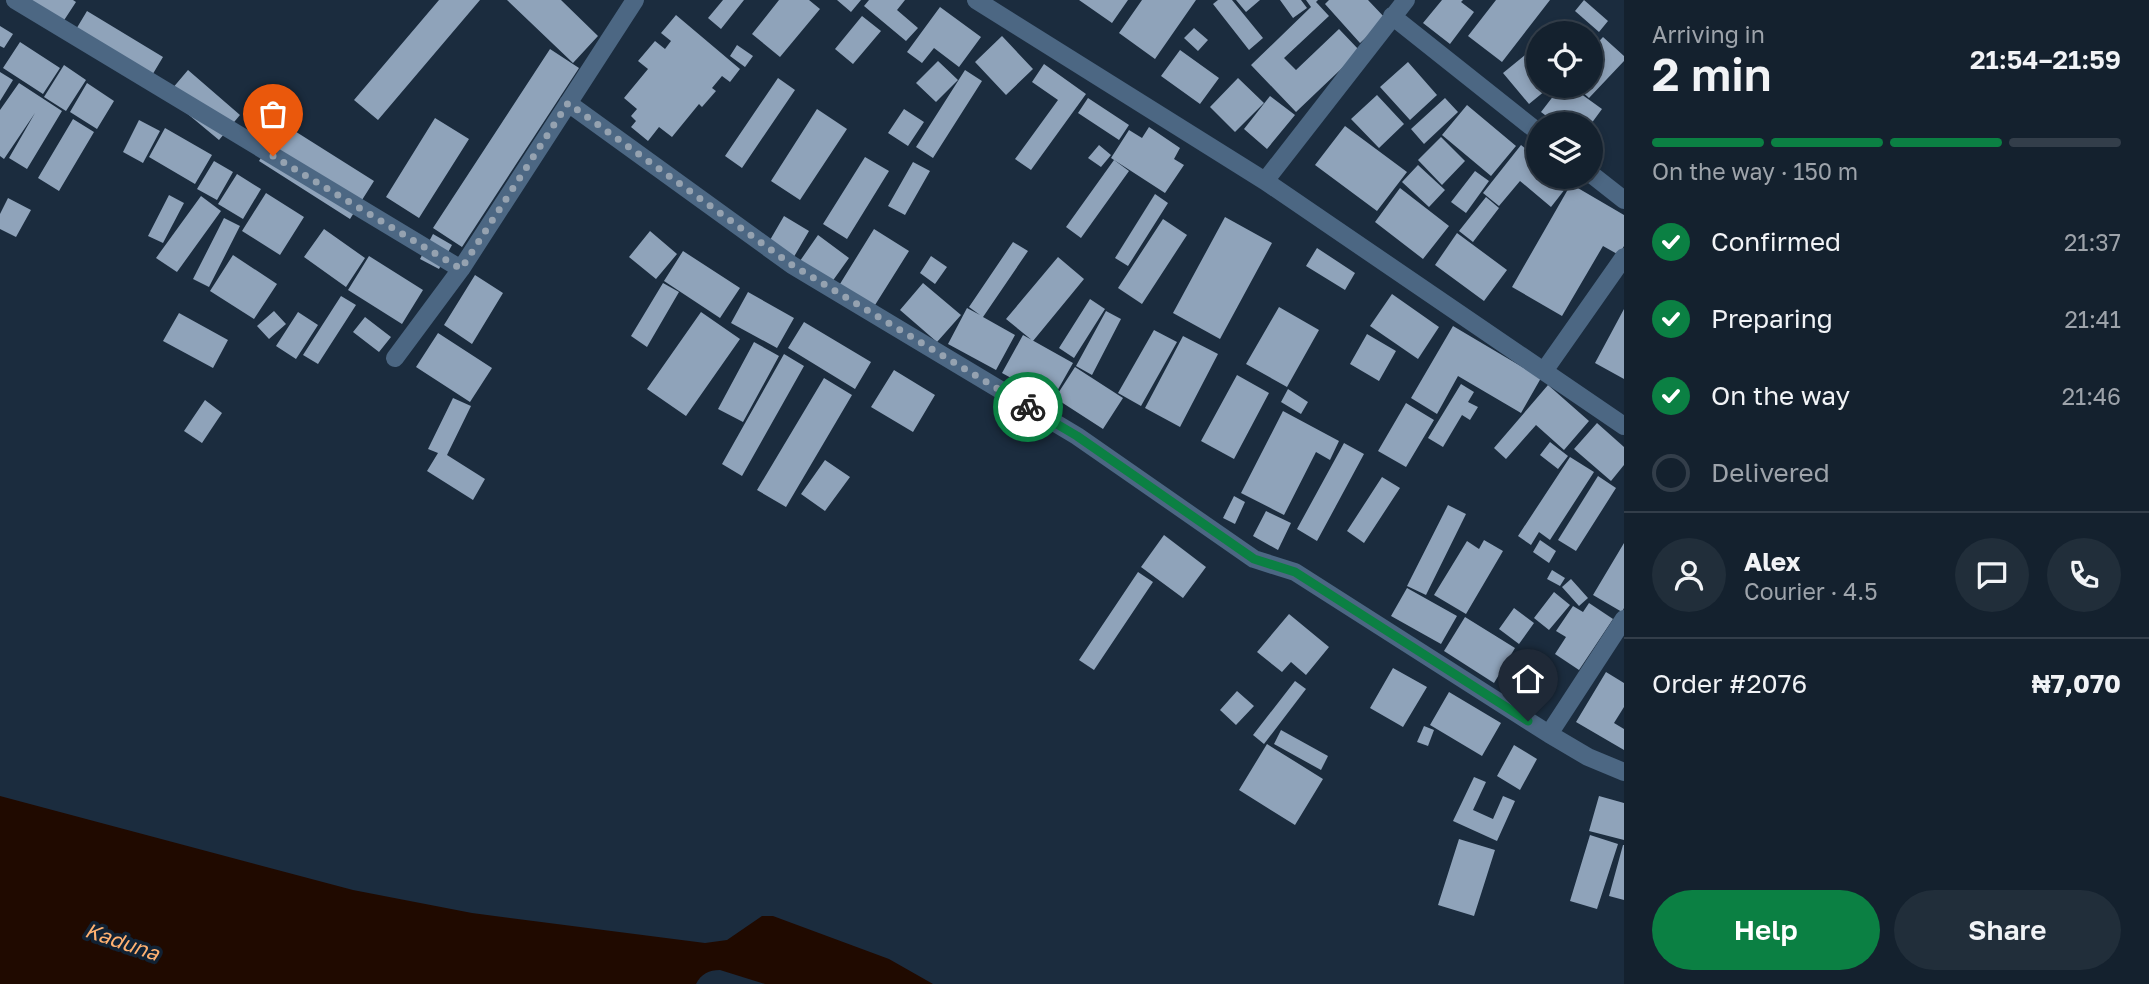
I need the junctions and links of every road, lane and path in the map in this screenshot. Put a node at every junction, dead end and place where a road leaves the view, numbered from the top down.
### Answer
1 (15, 0) edge
2 (635, 0) edge
3 (976, 0) edge
4 (1406, 0) edge
5 (1392, 16) junction
6 (568, 103) junction
7 (1526, 122) edge
8 (1265, 181) junction
9 (1603, 183) edge
10 (1624, 200) edge
11 (1624, 257) edge
12 (461, 269) junction
13 (395, 358) dead end
14 (1544, 371) junction
15 (1624, 426) edge
16 (1624, 619) edge
17 (1549, 734) junction
18 (1624, 772) edge

1 - 12 street
2 - 6 street
3 - 8 street
4 - 5 street
5 - 7 street
5 - 8 street
6 - 12 street
6 - 17 street
8 - 14 street
9 - 10 street
11 - 14 street
12 - 13 street
14 - 15 street
16 - 17 street
17 - 18 street

